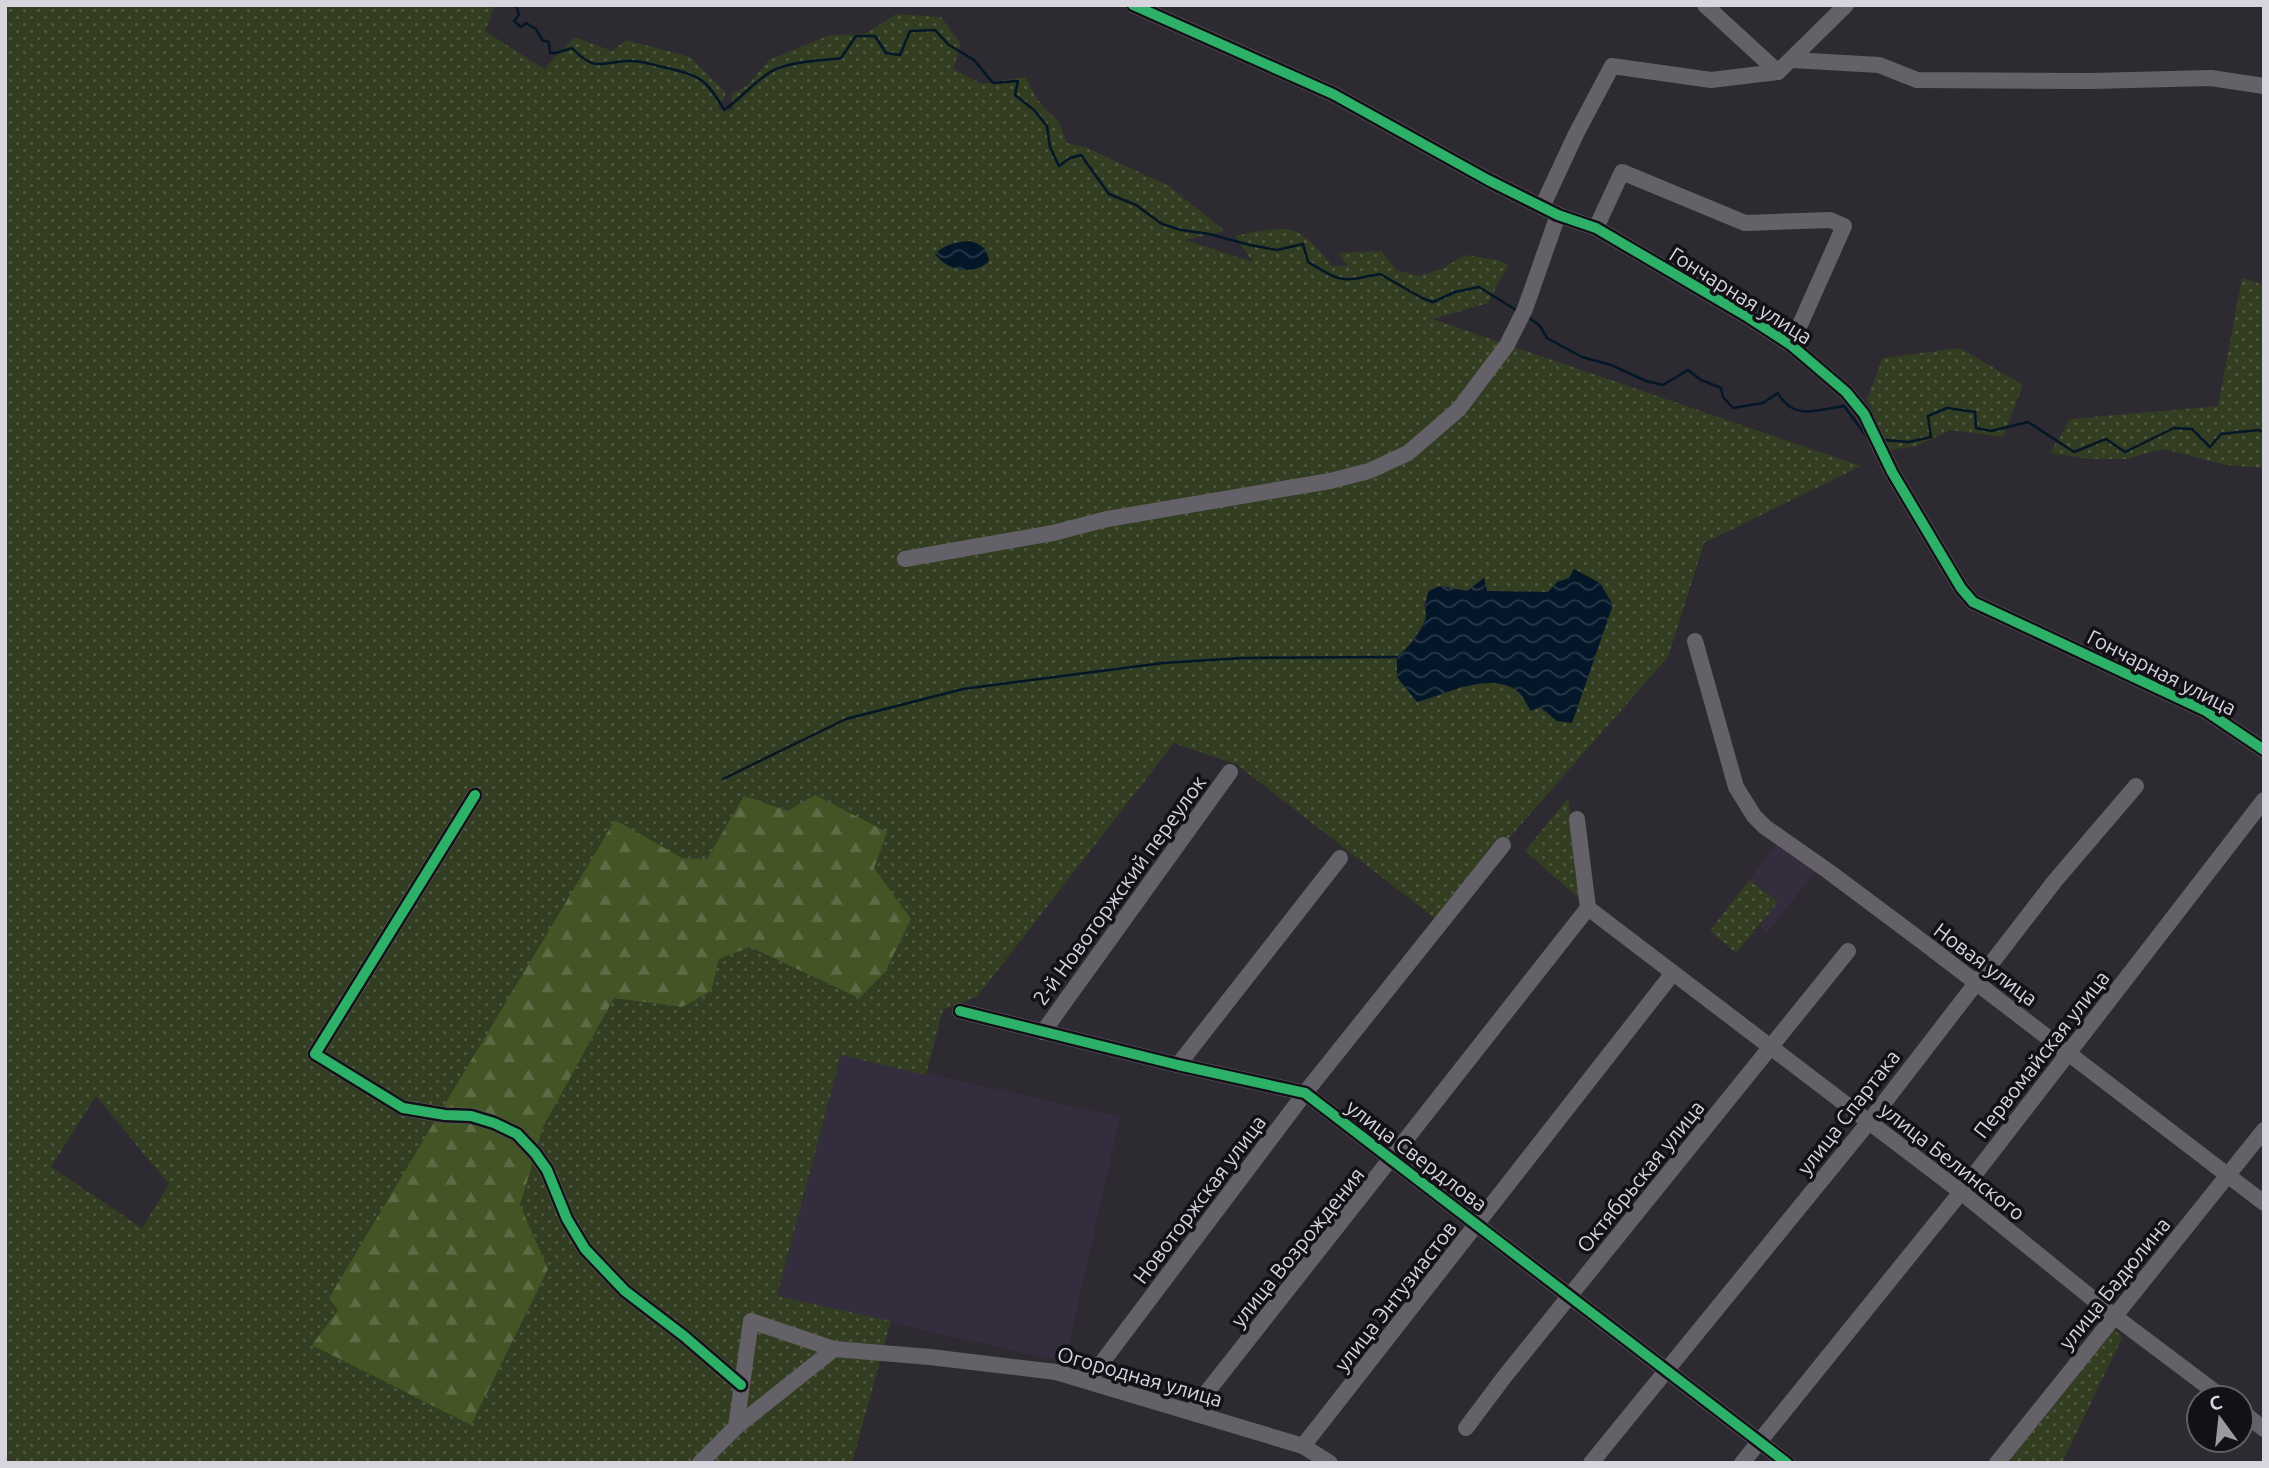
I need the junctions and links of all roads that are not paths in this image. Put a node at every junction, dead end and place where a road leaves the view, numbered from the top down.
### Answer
1 (1133, 5) edge
2 (1705, 5) edge
3 (1846, 5) edge
4 (1792, 60) junction
5 (1778, 72) junction
6 (2264, 86) edge
7 (1542, 207) junction
8 (1558, 215) junction
9 (1595, 228) junction
10 (1791, 345) junction
11 (905, 559) dead end
12 (1695, 641) dead end
13 (2264, 750) edge
14 (1230, 772) dead end
15 (2136, 786) dead end
16 (475, 795) dead end
17 (2264, 800) edge
18 (1577, 820) dead end
19 (1503, 845) dead end
20 (1340, 858) dead end
21 (1588, 908) junction
22 (1848, 951) dead end
23 (1673, 973) junction
24 (1975, 982) junction
25 (960, 1012) dead end
26 (1043, 1032) junction
27 (1771, 1046) junction
28 (2069, 1053) junction
29 (1178, 1065) junction
30 (1305, 1093) junction
31 (1869, 1122) junction
32 (2264, 1130) edge
33 (1392, 1160) junction
34 (2228, 1174) junction
35 (1961, 1192) junction
36 (2264, 1203) edge
37 (1477, 1225) junction
38 (1570, 1297) junction
39 (2114, 1316) junction
40 (834, 1349) junction
41 (1666, 1370) junction
42 (1088, 1381) junction
43 (2204, 1384) edge
44 (741, 1385) junction
45 (1192, 1411) junction
46 (736, 1427) junction
47 (1466, 1428) dead end
48 (1760, 1442) junction
49 (1303, 1446) junction
50 (700, 1463) edge
51 (1330, 1463) edge
52 (1591, 1463) edge
53 (1742, 1463) edge
54 (1787, 1463) edge
55 (1997, 1463) edge

1 - 7 street, Гончарная улица
2 - 5 street
3 - 4 street
4 - 5 street
4 - 6 street
5 - 7 street
7 - 8 street, Гончарная улица
8 - 9 street, Гончарная улица
8 - 11 street
9 - 10 street, Гончарная улица
9 - 10 street
10 - 13 street, Гончарная улица
12 - 24 street, Новая улица
14 - 26 street, 2-й Новоторжский переулок
15 - 24 street, улица Спартака
16 - 44 street
17 - 28 street, Первомайская улица
18 - 21 street
19 - 30 street, Новоторжская улица
20 - 29 street
21 - 23 street, улица Белинского
21 - 33 street, улица Возрождения
22 - 27 street, Октябрьская улица
23 - 27 street, улица Белинского
23 - 37 street, улица Энтузиастов
24 - 28 street, Новая улица
24 - 31 street, улица Спартака
25 - 26 street, улица Свердлова
26 - 29 street, улица Свердлова
27 - 31 street, улица Белинского
27 - 38 street, Октябрьская улица
28 - 34 street, Новая улица
28 - 35 street, Первомайская улица
29 - 30 street, улица Свердлова
30 - 33 street, улица Свердлова
30 - 42 street, Новоторжская улица
31 - 35 street, улица Белинского
31 - 41 street, улица Спартака
32 - 34 street, улица Бадюлина
33 - 37 street, улица Свердлова
33 - 45 street, улица Возрождения
34 - 36 street, Новая улица
34 - 39 street, улица Бадюлина
35 - 39 street, улица Белинского
35 - 48 street, Первомайская улица
37 - 38 street, улица Свердлова
37 - 49 street, улица Энтузиастов
38 - 41 street, улица Свердлова
38 - 47 street, Октябрьская улица
39 - 43 street, улица Белинского
39 - 55 street, улица Бадюлина
40 - 42 street, Огородная улица
40 - 44 street, Огородная улица
40 - 46 street
41 - 48 street, улица Свердлова
41 - 52 street, улица Спартака
42 - 45 street, Огородная улица
44 - 46 street
45 - 49 street, Огородная улица
46 - 50 street
48 - 53 street, Первомайская улица
48 - 54 street, улица Свердлова
49 - 51 street, Огородная улица

